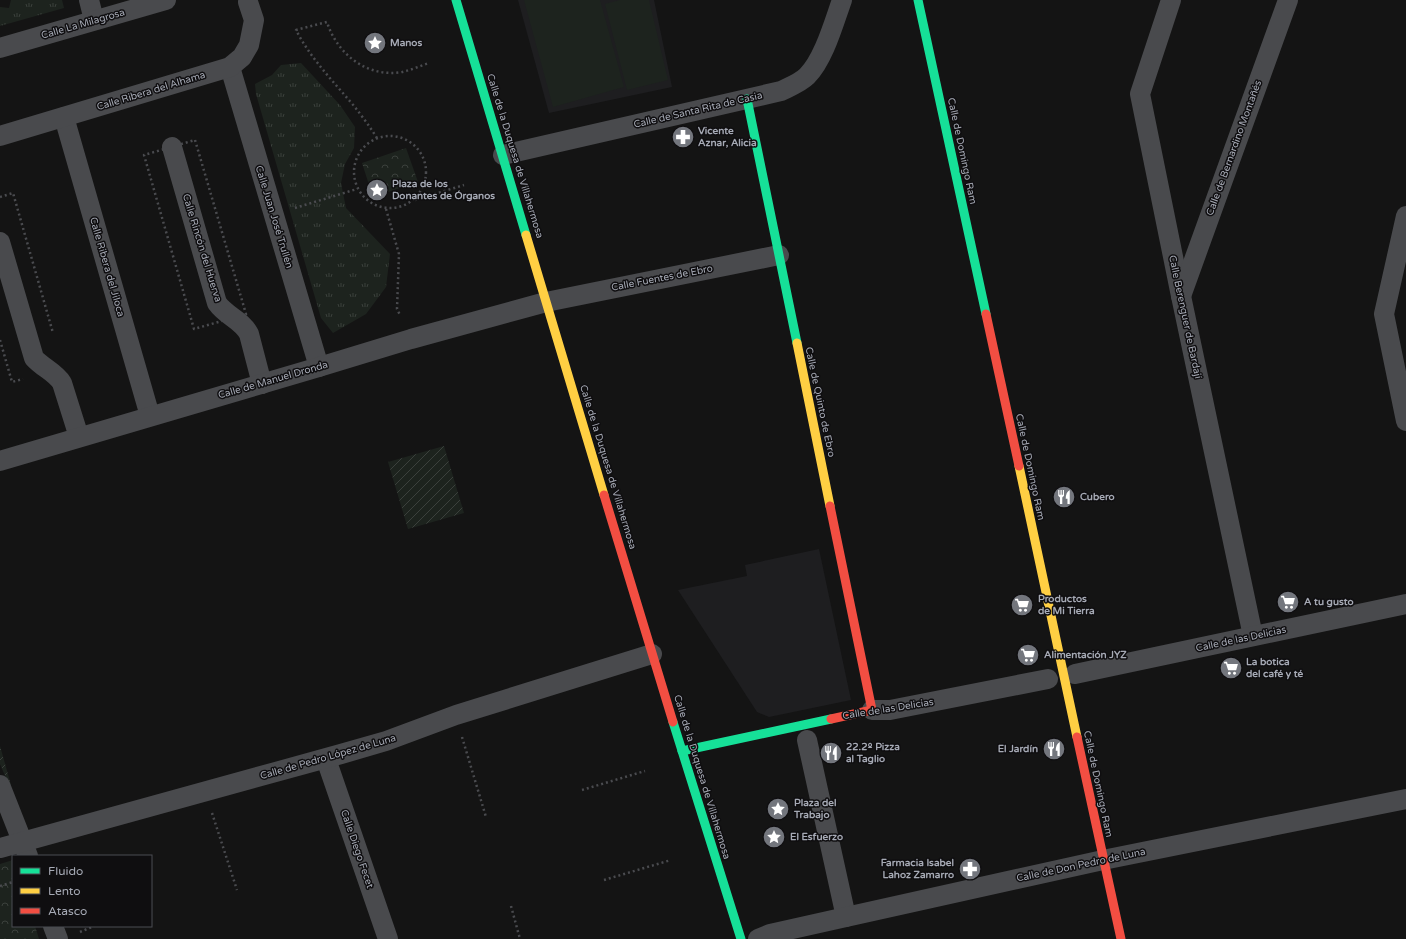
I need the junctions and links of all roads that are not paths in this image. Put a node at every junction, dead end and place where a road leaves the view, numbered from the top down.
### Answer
1 (89, 0) edge
2 (166, 0) edge
3 (456, 0) edge
4 (842, 0) edge
5 (918, 0) edge
6 (1171, 0) edge
7 (1288, 0) edge
8 (249, 1) edge
9 (94, 20) junction
10 (0, 48) edge
11 (230, 67) junction
12 (747, 99) junction
13 (64, 117) junction
14 (0, 136) edge
15 (172, 147) dead end
16 (503, 155) junction
17 (1406, 216) edge
18 (0, 242) edge
19 (779, 255) junction
20 (1181, 296) junction
21 (546, 302) junction
22 (319, 367) junction
23 (262, 384) junction
24 (150, 416) junction
25 (1406, 421) edge
26 (79, 437) junction
27 (0, 460) edge
28 (1406, 604) edge
29 (1254, 636) junction
30 (652, 654) junction
31 (1075, 674) dead end
32 (1048, 679) dead end
33 (872, 710) junction
34 (807, 740) dead end
35 (682, 751) junction
36 (326, 759) junction
37 (0, 785) edge
38 (1406, 799) edge
39 (0, 848) edge
40 (26, 849) edge
41 (1103, 860) junction
42 (846, 917) junction
43 (53, 927) edge
44 (58, 939) edge
45 (388, 939) edge
46 (741, 939) edge
47 (758, 939) edge
48 (1121, 939) edge

1 - 9 street
2 - 9 street, Calle La Milagrosa
3 - 16 street, Calle de la Duquesa de Villahermosa
4 - 12 street, Calle de Santa Rita de Casia
5 - 41 street, Calle de Domingo Ram
6 - 20 street, Calle Berenguer de Bardají
7 - 20 street, Calle de Bernardino Montañés
8 - 11 street, Calle Ribera del Alhama
9 - 10 street, Calle La Milagrosa
11 - 13 street, Calle Ribera del Alhama
11 - 22 street, Calle Juan José Trullén
12 - 16 street, Calle de Santa Rita de Casia
12 - 19 street, Calle de Quinto de Ebro
13 - 14 street, Calle Ribera del Alhama
13 - 24 street, Calle Ribera del Jiloca
15 - 23 street, Calle Rincón del Huerva
16 - 21 street, Calle de la Duquesa de Villahermosa
17 - 25 street
18 - 26 street
19 - 21 street, Calle Fuentes de Ebro
19 - 33 street, Calle de Quinto de Ebro
20 - 29 street, Calle Berenguer de Bardají
21 - 22 street, Calle de Manuel Dronda
21 - 30 street, Calle de la Duquesa de Villahermosa
22 - 23 street, Calle de Manuel Dronda
23 - 24 street, Calle de Manuel Dronda
24 - 26 street, Calle de Manuel Dronda
26 - 27 street, Calle de Manuel Dronda
28 - 29 street, Calle de las Delicias
29 - 31 street, Calle de las Delicias
30 - 35 street, Calle de la Duquesa de Villahermosa
30 - 36 street, Calle de Pedro López de Luna
32 - 33 street, Calle de las Delicias
33 - 35 street, Calle de las Delicias
34 - 42 street
35 - 46 street, Calle de la Duquesa de Villahermosa
36 - 40 street, Calle de Pedro López de Luna
36 - 45 street, Calle Diego Fecet
37 - 40 street
38 - 41 street, Calle de Don Pedro de Luna
39 - 40 street, Calle de Pedro López de Luna
41 - 42 street, Calle de Don Pedro de Luna
41 - 48 street, Calle de Domingo Ram
42 - 47 street, Calle de Don Pedro de Luna
43 - 44 street

